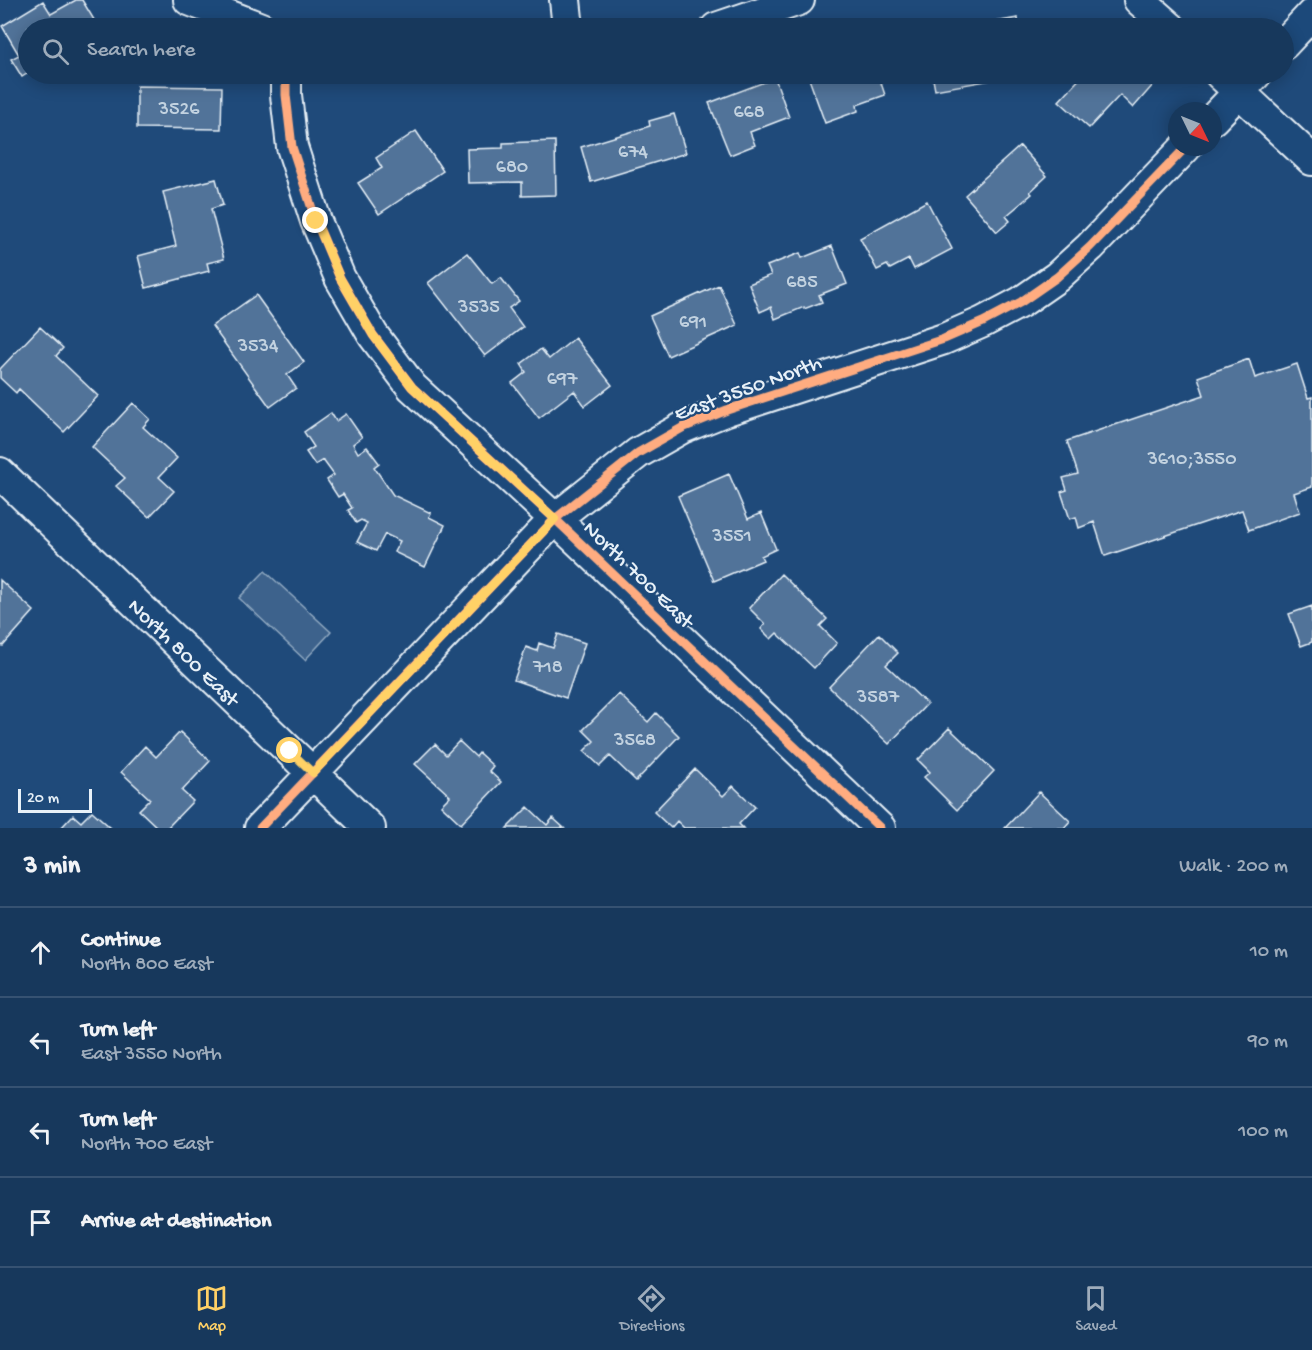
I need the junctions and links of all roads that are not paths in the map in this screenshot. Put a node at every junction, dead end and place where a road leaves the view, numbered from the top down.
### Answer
1 (189, 0) edge
2 (565, 0) edge
3 (799, 0) edge
4 (1139, 0) edge
5 (1312, 14) edge
6 (235, 18) edge
7 (567, 18) edge
8 (746, 18) edge
9 (1160, 18) edge
10 (1294, 33) edge
11 (286, 84) edge
12 (1235, 84) edge
13 (1242, 84) edge
14 (1222, 105) edge
15 (1177, 156) edge
16 (1312, 160) edge
17 (0, 473) edge
18 (555, 519) junction
19 (313, 773) junction
20 (260, 828) edge
21 (370, 828) edge
22 (880, 828) edge

1 - 6 street
2 - 7 street
3 - 8 street
4 - 9 street
5 - 10 street
11 - 18 street, North 700 East
12 - 14 street
13 - 16 street
15 - 18 street, East 3550 North
17 - 19 street, North 800 East
18 - 19 street, East 3550 North
18 - 22 street, North 700 East
19 - 20 street, East 3550 North
19 - 21 street, North 800 East

